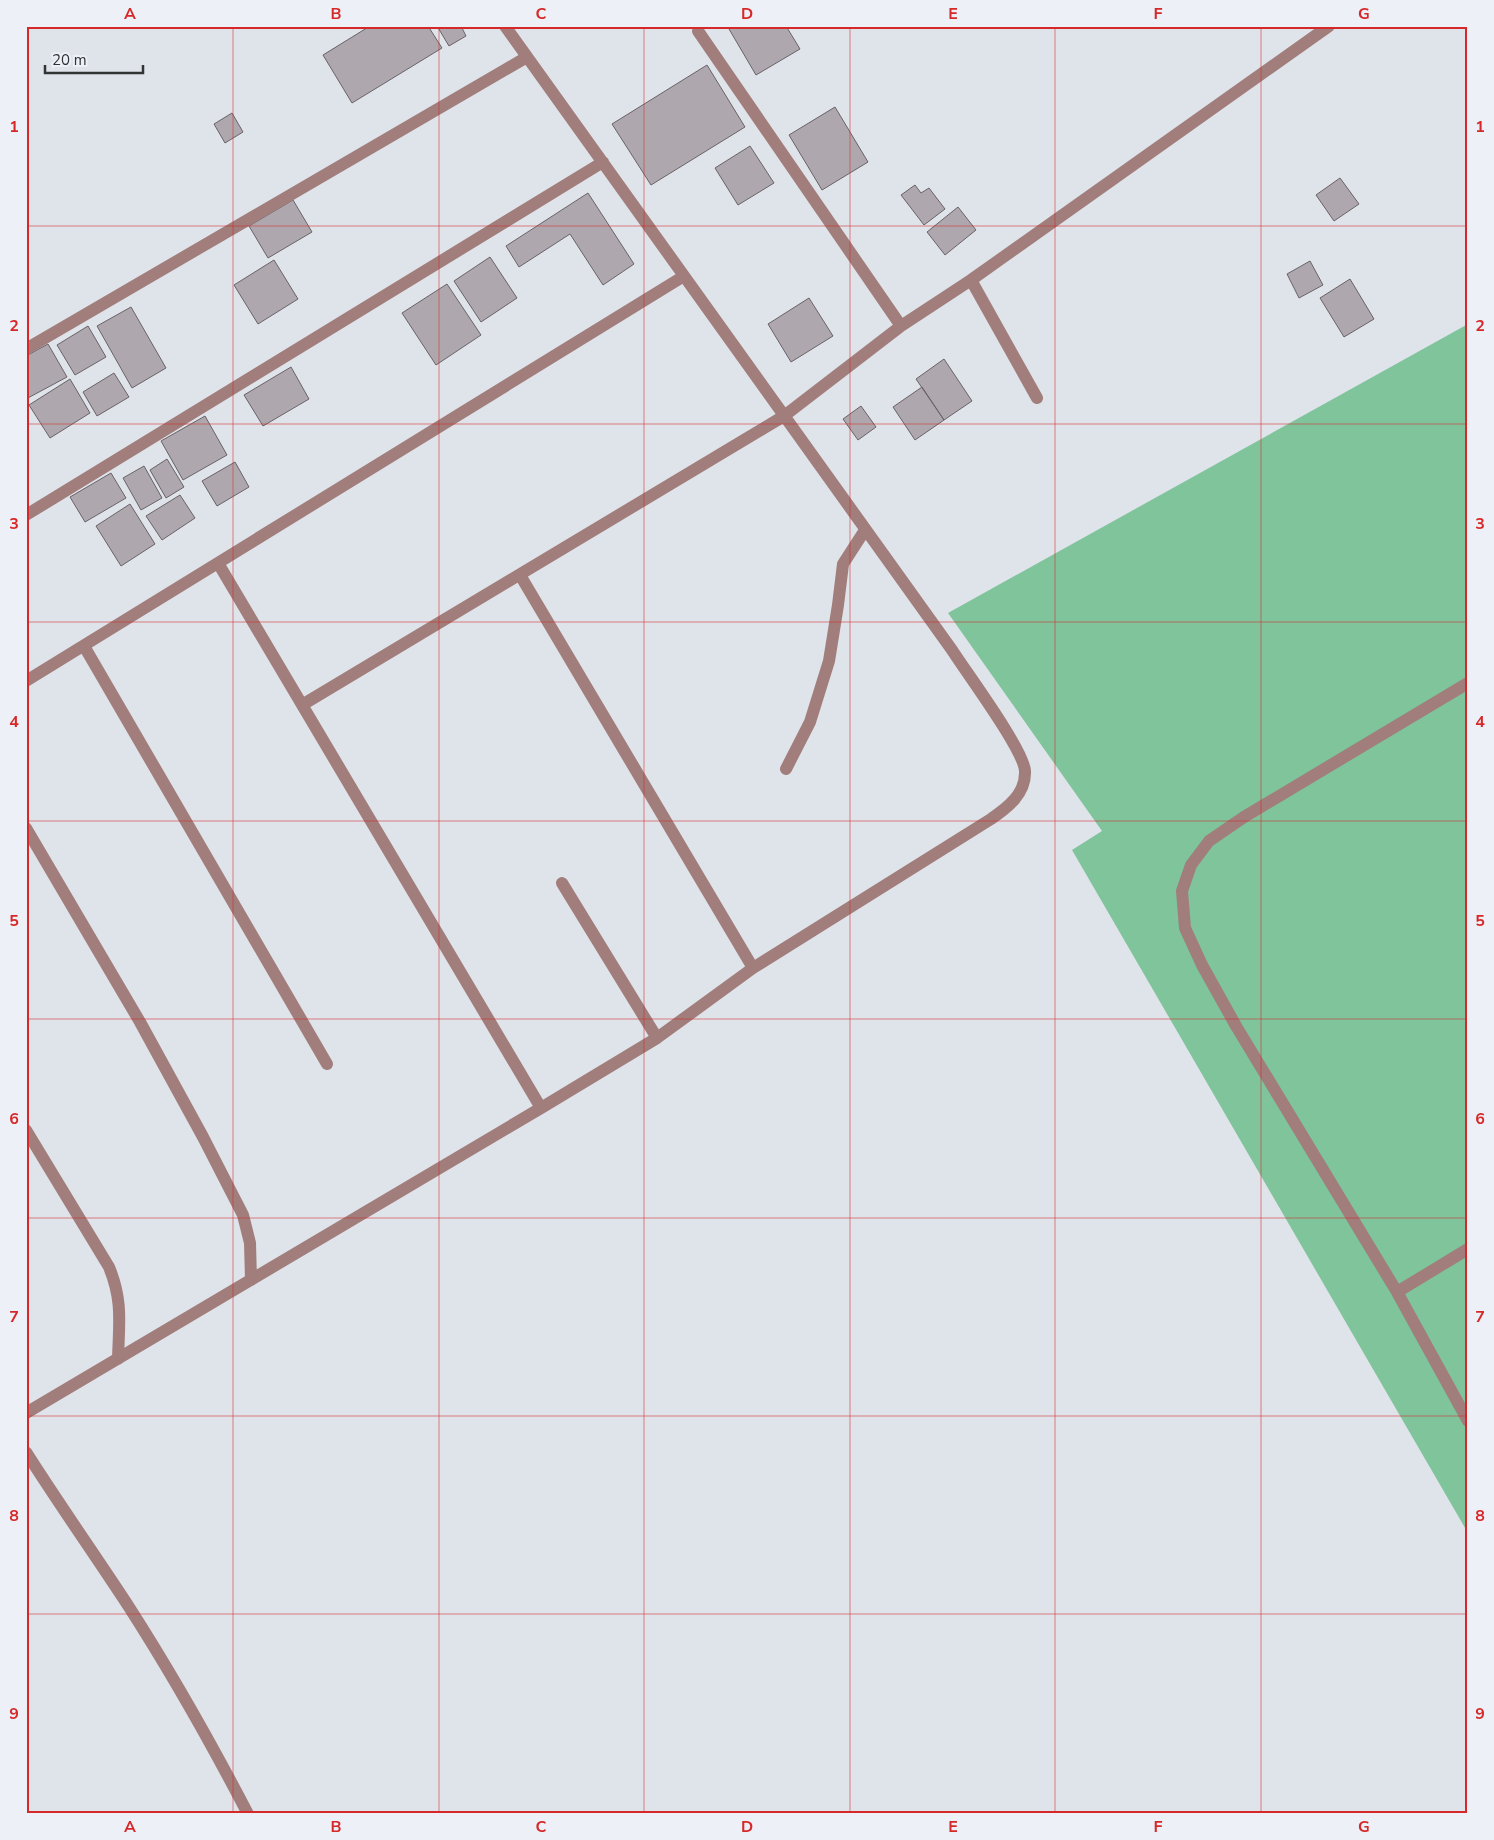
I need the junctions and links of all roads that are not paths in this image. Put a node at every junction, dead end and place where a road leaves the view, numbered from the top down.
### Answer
1 (505, 26) edge
2 (1329, 26) edge
3 (698, 32) dead end
4 (527, 57) junction
5 (603, 162) junction
6 (684, 276) junction
7 (971, 280) junction
8 (900, 326) junction
9 (26, 349) edge
10 (1036, 398) dead end
11 (784, 416) junction
12 (26, 514) edge
13 (865, 530) junction
14 (218, 563) junction
15 (520, 575) junction
16 (84, 646) junction
17 (26, 681) edge
18 (1468, 684) edge
19 (302, 705) junction
20 (786, 769) dead end
21 (26, 828) edge
22 (562, 883) dead end
23 (753, 968) junction
24 (657, 1038) junction
25 (327, 1064) dead end
26 (541, 1108) junction
27 (26, 1130) edge
28 (1468, 1249) edge
29 (251, 1280) junction
30 (1397, 1292) junction
31 (118, 1359) junction
32 (26, 1413) edge
33 (1466, 1413) edge
34 (26, 1452) edge
35 (248, 1814) edge

1 - 4 street
2 - 7 street
3 - 8 street
4 - 5 street
4 - 9 street
5 - 6 street
5 - 12 street
6 - 11 street
6 - 14 street
7 - 8 street
7 - 10 street
8 - 11 street
11 - 13 street
11 - 15 street
13 - 20 street
13 - 23 street
14 - 16 street
14 - 19 street
15 - 19 street
15 - 23 street
16 - 17 street
16 - 25 street
18 - 30 street
19 - 26 street
21 - 29 street
22 - 24 street
23 - 24 street
24 - 26 street
26 - 29 street
27 - 31 street
28 - 30 street
29 - 31 street
30 - 33 street
31 - 32 street
34 - 35 street

